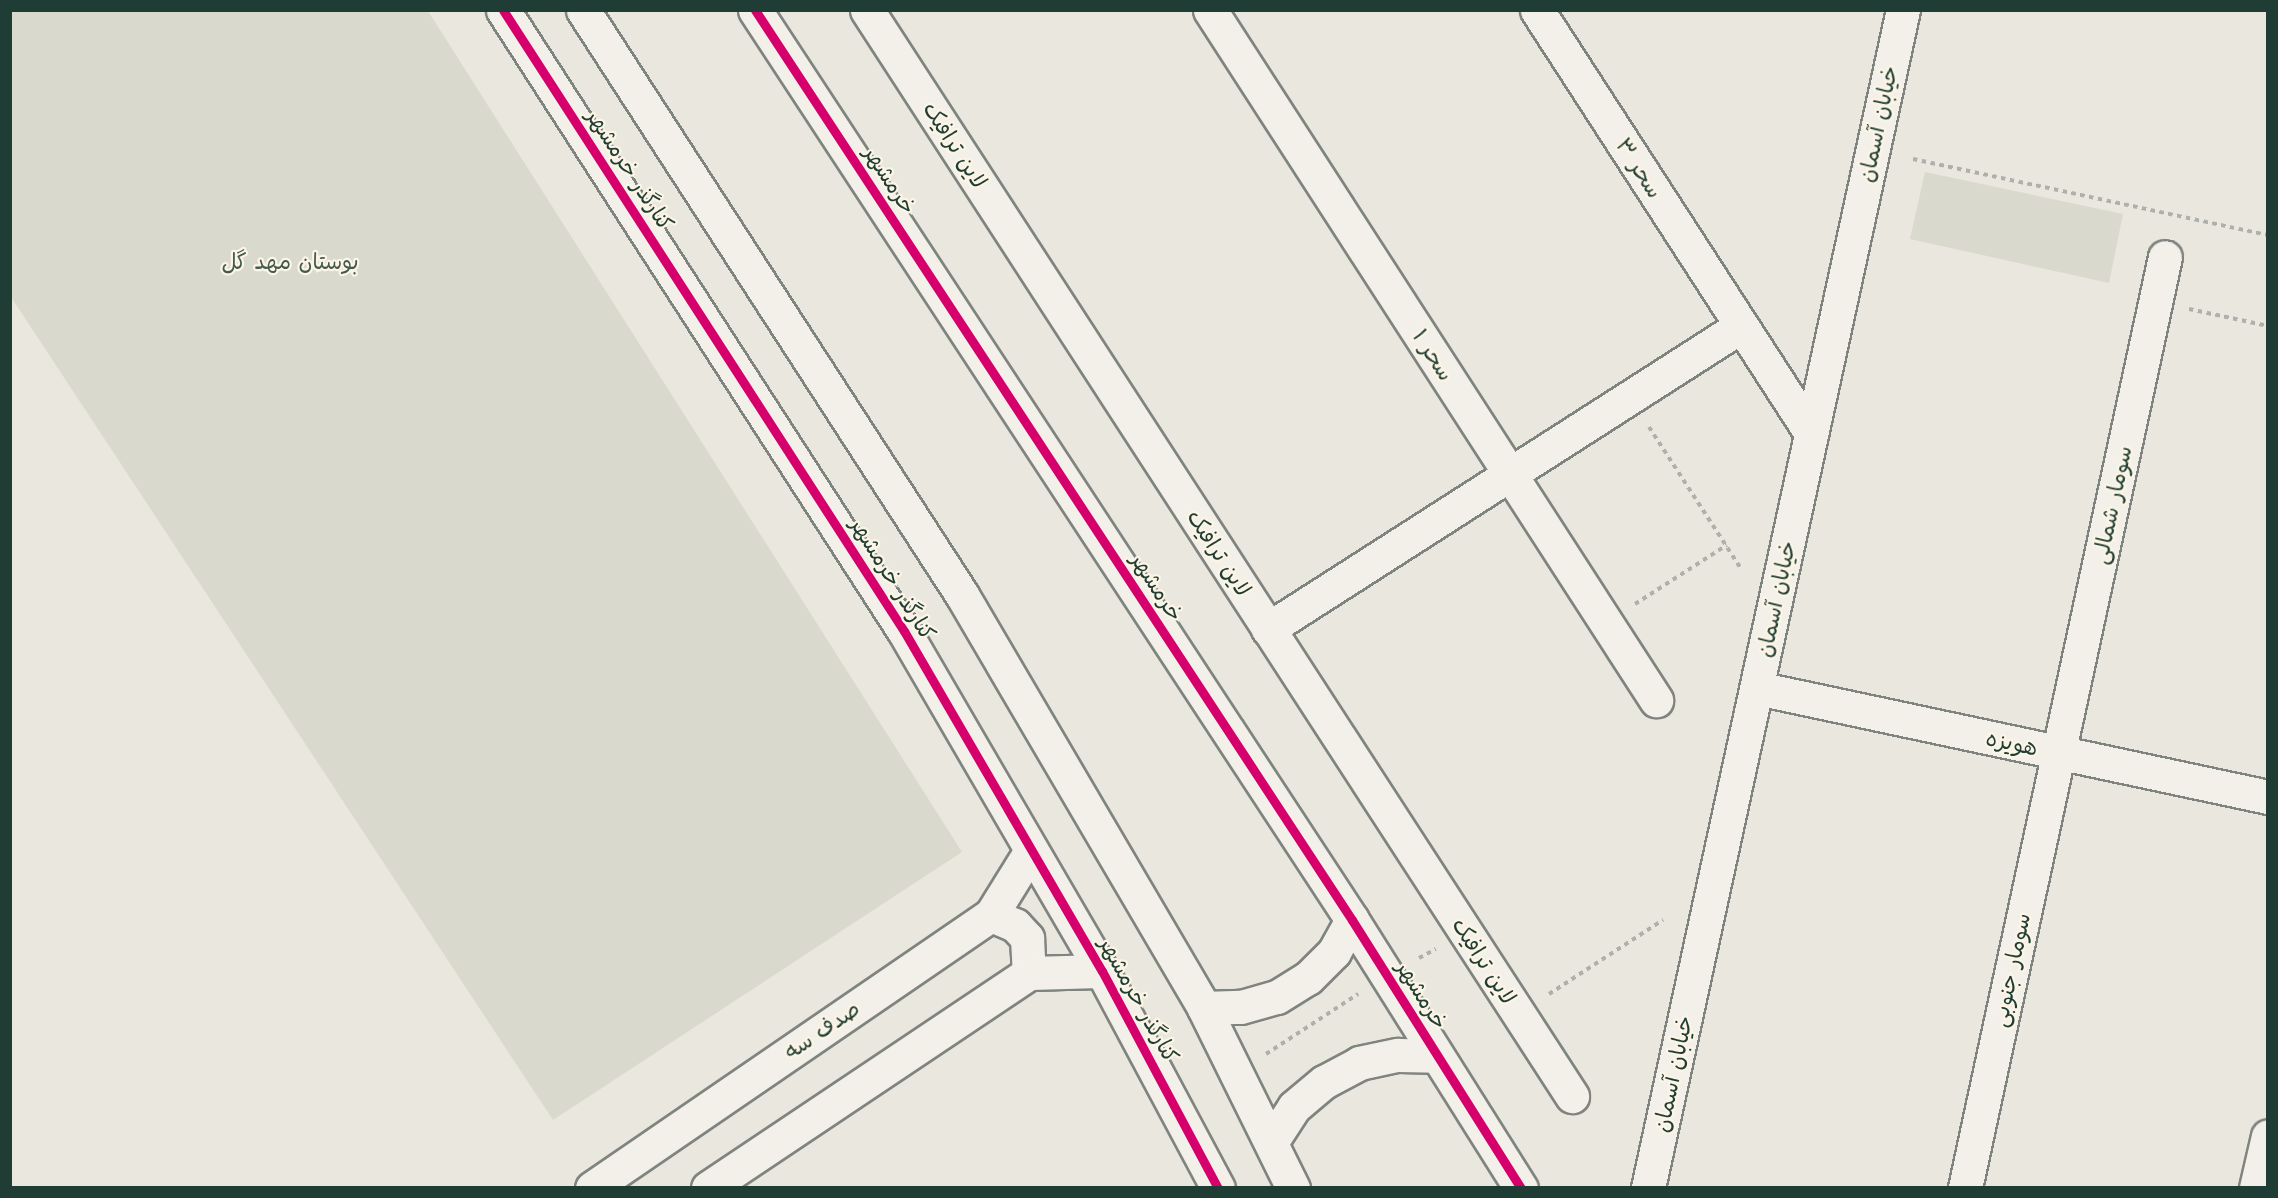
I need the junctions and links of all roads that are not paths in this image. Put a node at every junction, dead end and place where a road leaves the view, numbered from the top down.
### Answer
1 (503, 10) edge
2 (584, 10) edge
3 (755, 10) edge
4 (867, 10) edge
5 (1209, 10) edge
6 (1537, 10) edge
7 (1903, 10) edge
8 (2165, 257) dead end
9 (1741, 326) junction
10 (1811, 433) junction
11 (1509, 474) junction
12 (1268, 629) junction
13 (1756, 688) junction
14 (1656, 700) dead end
15 (2059, 753) junction
16 (2268, 797) edge
17 (1030, 852) junction
18 (991, 915) junction
19 (1352, 920) junction
20 (1102, 971) junction
21 (1029, 973) junction
22 (1204, 1008) junction
23 (1437, 1056) junction
24 (1572, 1095) dead end
25 (2268, 1136) edge
26 (1272, 1141) junction
27 (592, 1188) edge
28 (708, 1188) edge
29 (1218, 1188) edge
30 (1293, 1188) edge
31 (1521, 1188) edge
32 (1648, 1188) edge
33 (1965, 1188) edge
34 (2256, 1188) edge

1 - 17 street, کنارگذر خرمشهر
2 - 22 street
3 - 19 street, خرمشهر
4 - 12 street, لاین ترافیک
5 - 11 street, سحر ۱
6 - 9 street, سحر ۳
7 - 10 street, خیابان آسمان
8 - 15 street, سومار شمالی
9 - 10 street, سحر ۳
9 - 11 street
10 - 13 street, خیابان آسمان
11 - 12 street
11 - 14 street, سحر ۱
12 - 24 street, لاین ترافیک
13 - 15 street, هویزه
13 - 32 street, خیابان آسمان
15 - 16 street, هویزه
15 - 33 street, سومار جنوبی
17 - 18 street, صدف سه
17 - 20 street, کنارگذر خرمشهر
18 - 21 street
18 - 27 street, صدف سه
19 - 22 street
19 - 23 street, خرمشهر
20 - 21 street
20 - 29 street, کنارگذر خرمشهر
21 - 28 street
22 - 26 street
23 - 26 street
23 - 31 street, خرمشهر
25 - 34 street
26 - 30 street

